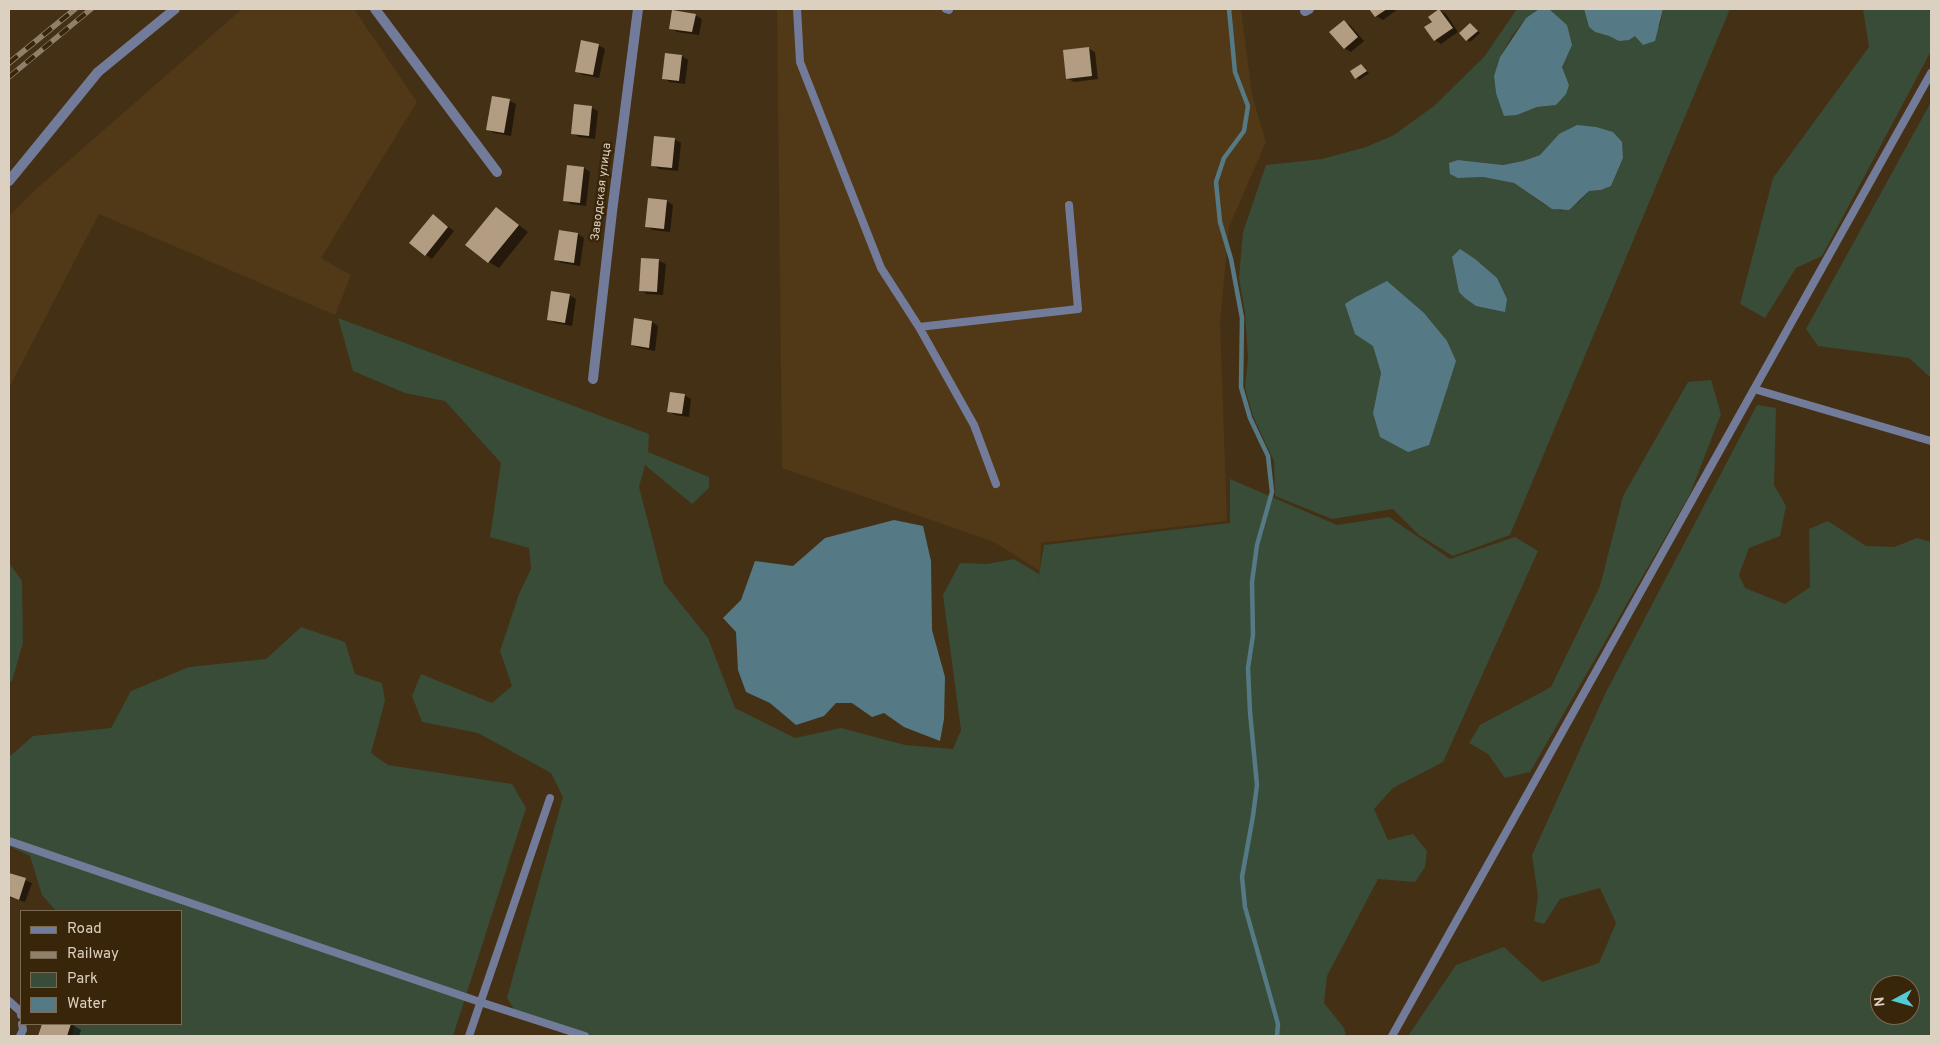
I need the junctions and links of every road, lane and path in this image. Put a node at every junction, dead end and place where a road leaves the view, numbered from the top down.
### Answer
1 (175, 9) edge
2 (375, 9) edge
3 (638, 9) edge
4 (797, 9) edge
5 (1931, 73) edge
6 (497, 172) dead end
7 (9, 181) edge
8 (1069, 205) dead end
9 (919, 327) junction
10 (593, 379) dead end
11 (1754, 389) junction
12 (1931, 441) edge
13 (996, 484) dead end
14 (550, 798) dead end
15 (9, 841) edge
16 (9, 1001) edge
17 (480, 1002) junction
18 (20, 1011) edge
19 (469, 1036) edge
20 (585, 1036) edge
21 (1392, 1036) edge

1 - 7 street
2 - 6 street
3 - 10 street, Заводская улица
4 - 9 lane
5 - 11 lane
8 - 9 lane
9 - 13 lane
11 - 12 lane
11 - 21 lane
14 - 17 lane
15 - 17 lane
16 - 18 lane
17 - 19 lane
17 - 20 lane

